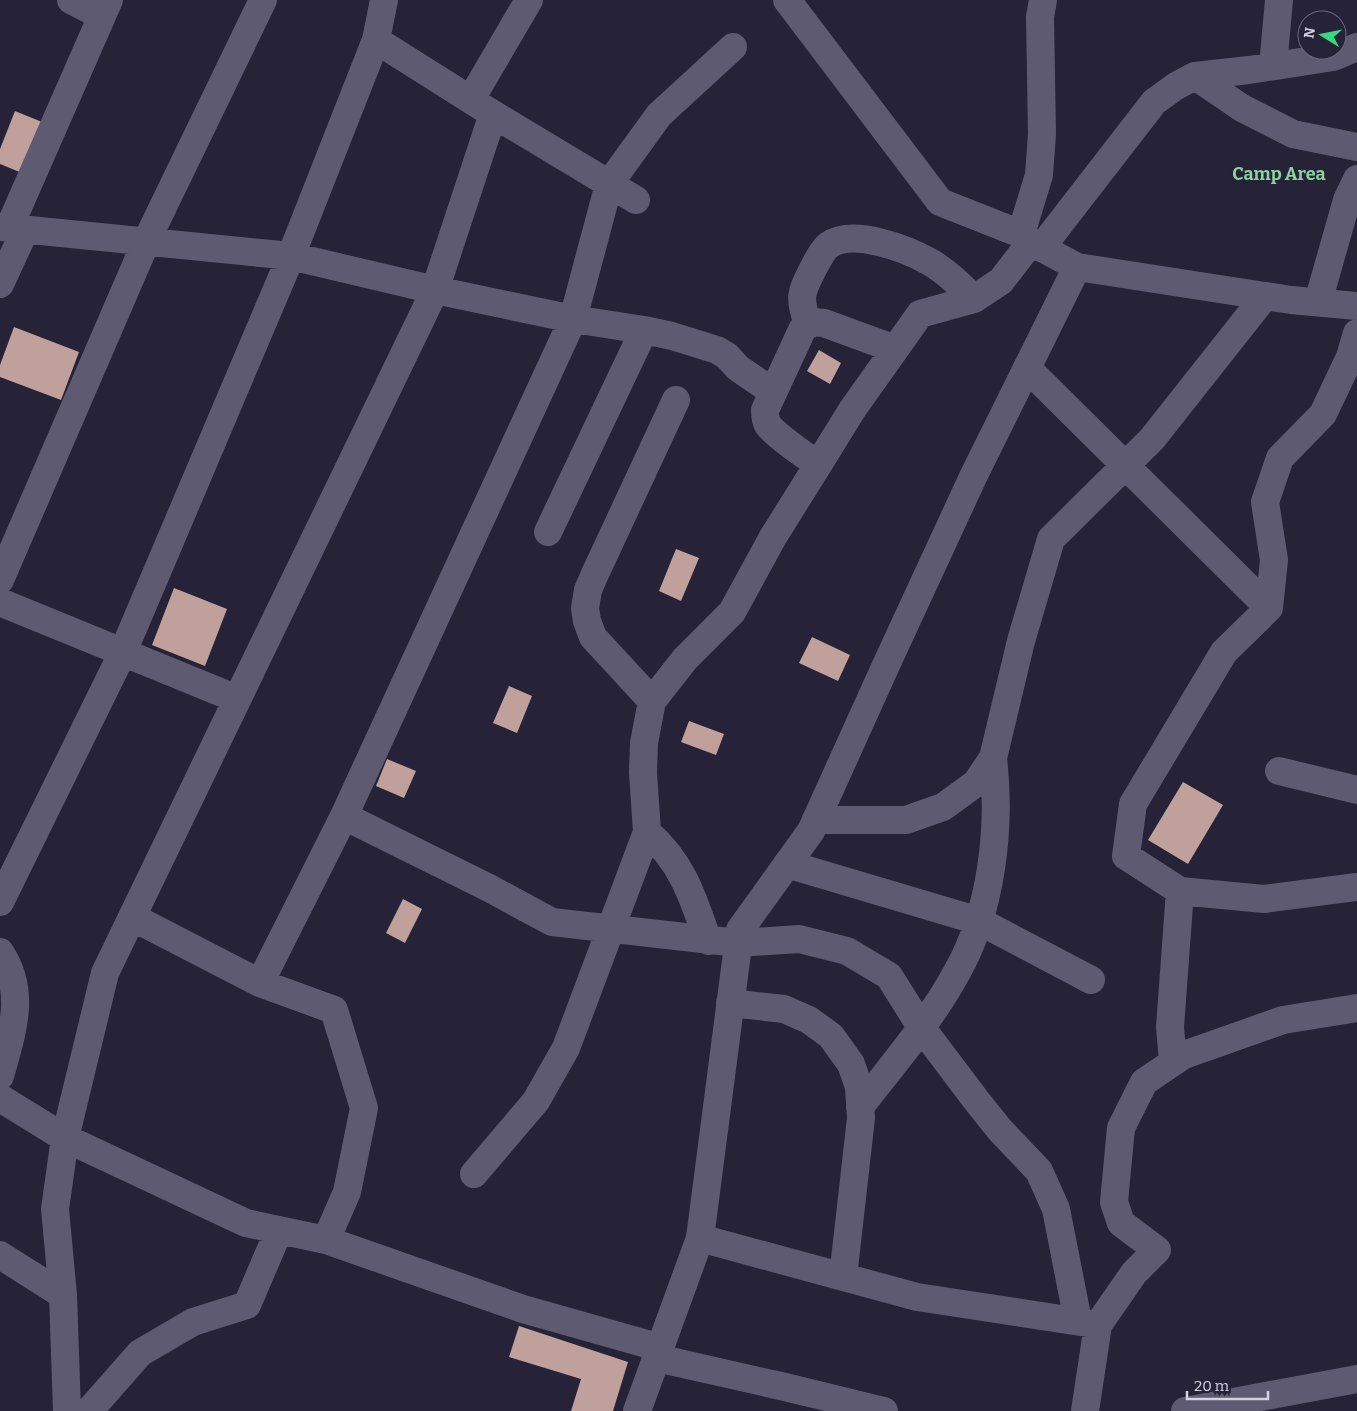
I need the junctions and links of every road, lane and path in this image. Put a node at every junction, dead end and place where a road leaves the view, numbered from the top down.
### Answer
1 (71, 0) edge
2 (263, 0) edge
3 (384, 0) edge
4 (529, 0) edge
5 (787, 0) edge
6 (1043, 0) edge
7 (1279, 0) edge
8 (106, 8) edge
9 (376, 40) junction
10 (733, 47) dead end
11 (1357, 47) edge
12 (1273, 66) junction
13 (1194, 76) junction
14 (482, 107) junction
15 (1357, 147) edge
16 (1357, 179) edge
17 (609, 184) junction
18 (636, 200) dead end
19 (11, 229) edge
20 (1031, 241) junction
21 (146, 242) junction
22 (291, 256) junction
23 (1077, 267) junction
24 (0, 284) edge
25 (435, 290) junction
26 (1265, 296) junction
27 (974, 299) junction
28 (1318, 302) junction
29 (1357, 306) edge
30 (573, 318) junction
31 (808, 324) junction
32 (644, 330) junction
33 (1357, 333) edge
34 (895, 349) junction
35 (1027, 368) junction
36 (773, 392) junction
37 (676, 400) dead end
38 (818, 464) junction
39 (1124, 466) junction
40 (548, 532) dead end
41 (0, 580) edge
42 (0, 602) edge
43 (1269, 608) junction
44 (123, 652) junction
45 (237, 699) junction
46 (652, 700) junction
47 (993, 758) junction
48 (1279, 771) dead end
49 (1357, 790) edge
50 (344, 816) junction
51 (816, 820) junction
52 (647, 832) junction
53 (787, 864) junction
54 (1357, 887) edge
55 (1180, 891) junction
56 (0, 902) edge
57 (132, 916) junction
58 (979, 921) junction
59 (611, 929) junction
60 (708, 940) junction
61 (738, 943) junction
62 (0, 952) edge
63 (1091, 980) dead end
64 (260, 982) junction
65 (730, 1003) junction
66 (1357, 1008) edge
67 (922, 1027) junction
68 (1172, 1062) junction
69 (0, 1076) edge
70 (0, 1098) edge
71 (860, 1107) junction
72 (65, 1138) junction
73 (474, 1174) dead end
74 (279, 1230) junction
75 (700, 1238) junction
76 (326, 1240) junction
77 (0, 1255) edge
78 (843, 1277) junction
79 (63, 1295) junction
80 (1088, 1323) junction
81 (659, 1353) junction
82 (1357, 1379) edge
83 (816, 1403) edge
84 (67, 1411) edge
85 (89, 1411) edge
86 (637, 1411) edge
87 (884, 1411) edge
88 (1085, 1411) edge
89 (1185, 1411) edge

1 - 8 street
2 - 21 street
3 - 9 street
4 - 14 street
5 - 20 street
6 - 20 street
7 - 12 street
8 - 19 street
9 - 14 street
9 - 22 street
10 - 17 street
11 - 12 street
12 - 13 street
13 - 15 street
13 - 20 street
14 - 17 street
14 - 25 street
16 - 28 street
17 - 18 street
17 - 30 street
19 - 21 street
19 - 24 street
20 - 23 street
20 - 27 street
21 - 22 street
21 - 41 street
22 - 25 street
22 - 44 street
23 - 26 street
23 - 35 street
25 - 30 street
25 - 45 street
26 - 28 street
26 - 39 street
27 - 31 street
27 - 34 street
28 - 29 street
30 - 32 street
30 - 50 street
31 - 34 street
31 - 36 street
32 - 36 street
32 - 40 street
33 - 43 street
34 - 38 street
35 - 39 street
35 - 51 street
36 - 38 street
37 - 46 street
38 - 46 street
39 - 43 street
39 - 47 street
42 - 44 street
43 - 55 street
44 - 45 street
44 - 56 street
45 - 57 street
46 - 52 street
47 - 51 street
47 - 58 street
48 - 49 street
50 - 59 street
50 - 64 street
51 - 53 street
52 - 59 street
52 - 60 street
53 - 58 street
53 - 61 street
54 - 55 street
55 - 68 street
57 - 64 street
57 - 72 street
58 - 63 street
58 - 67 street
59 - 60 street
59 - 73 street
60 - 61 street
61 - 65 street
61 - 67 street
62 - 69 street
64 - 76 street
65 - 71 street
65 - 75 street
66 - 68 street
67 - 71 street
67 - 80 street
68 - 80 street
70 - 72 street
71 - 78 street
72 - 74 street
72 - 79 street
74 - 76 street
74 - 85 street
75 - 78 street
75 - 81 street
76 - 81 street
77 - 79 street
78 - 80 street
79 - 84 street
80 - 88 street
81 - 83 street
81 - 86 street
82 - 89 street
83 - 87 street

